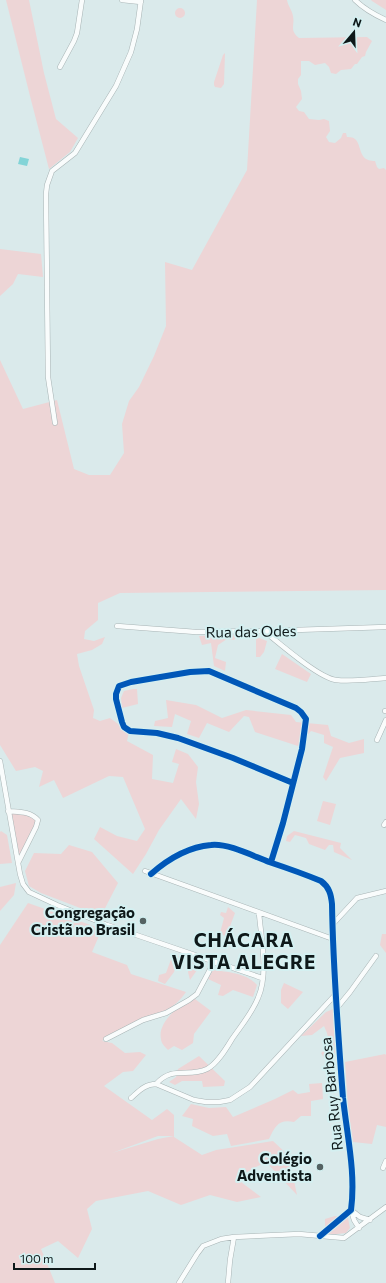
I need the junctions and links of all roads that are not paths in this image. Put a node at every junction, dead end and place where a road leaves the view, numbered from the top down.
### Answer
1 (82, 0) edge
2 (122, 0) edge
3 (356, 0) edge
4 (141, 1) edge
5 (386, 20) edge
6 (60, 67) dead end
7 (55, 423) dead end
8 (117, 626) dead end
9 (386, 627) edge
10 (264, 632) junction
11 (386, 678) edge
12 (386, 720) edge
13 (377, 740) dead end
14 (0, 761) edge
15 (293, 783) junction
16 (8, 811) junction
17 (18, 862) junction
18 (271, 862) junction
19 (145, 871) dead end
20 (151, 874) junction
21 (386, 891) edge
22 (259, 913) junction
23 (332, 925) junction
24 (333, 939) junction
25 (376, 956) dead end
26 (214, 962) junction
27 (262, 978) junction
28 (335, 995) junction
29 (336, 1009) junction
30 (106, 1039) dead end
31 (156, 1084) junction
32 (131, 1098) dead end
33 (386, 1161) edge
34 (383, 1168) dead end
35 (386, 1207) edge
36 (351, 1210) junction
37 (370, 1220) junction
38 (359, 1228) junction
39 (322, 1235) junction
40 (234, 1237) junction
41 (179, 1283) edge
42 (228, 1283) edge

1 - 6 street
2 - 4 street
3 - 5 street
4 - 7 street
8 - 10 street, Rua das Odes
9 - 10 street, Rua das Odes
10 - 11 street
12 - 13 street
14 - 16 street
15 - 15 street
15 - 18 street
16 - 17 street
16 - 17 street
17 - 26 street
18 - 20 street, Rua Ruy Barbosa
18 - 23 street, Rua Ruy Barbosa
19 - 20 street
20 - 22 street
21 - 23 street
22 - 24 street
22 - 27 street
23 - 24 street, Rua Ruy Barbosa
24 - 28 street, Rua Ruy Barbosa
25 - 29 street
26 - 27 street
26 - 30 street
27 - 31 street
28 - 29 street, Rua Ruy Barbosa
28 - 31 street
29 - 36 street, Rua Ruy Barbosa
31 - 32 street
33 - 34 street
35 - 37 street
36 - 37 street
36 - 38 street
36 - 39 street
37 - 38 street
38 - 39 street
39 - 40 street
40 - 41 street
40 - 42 street

